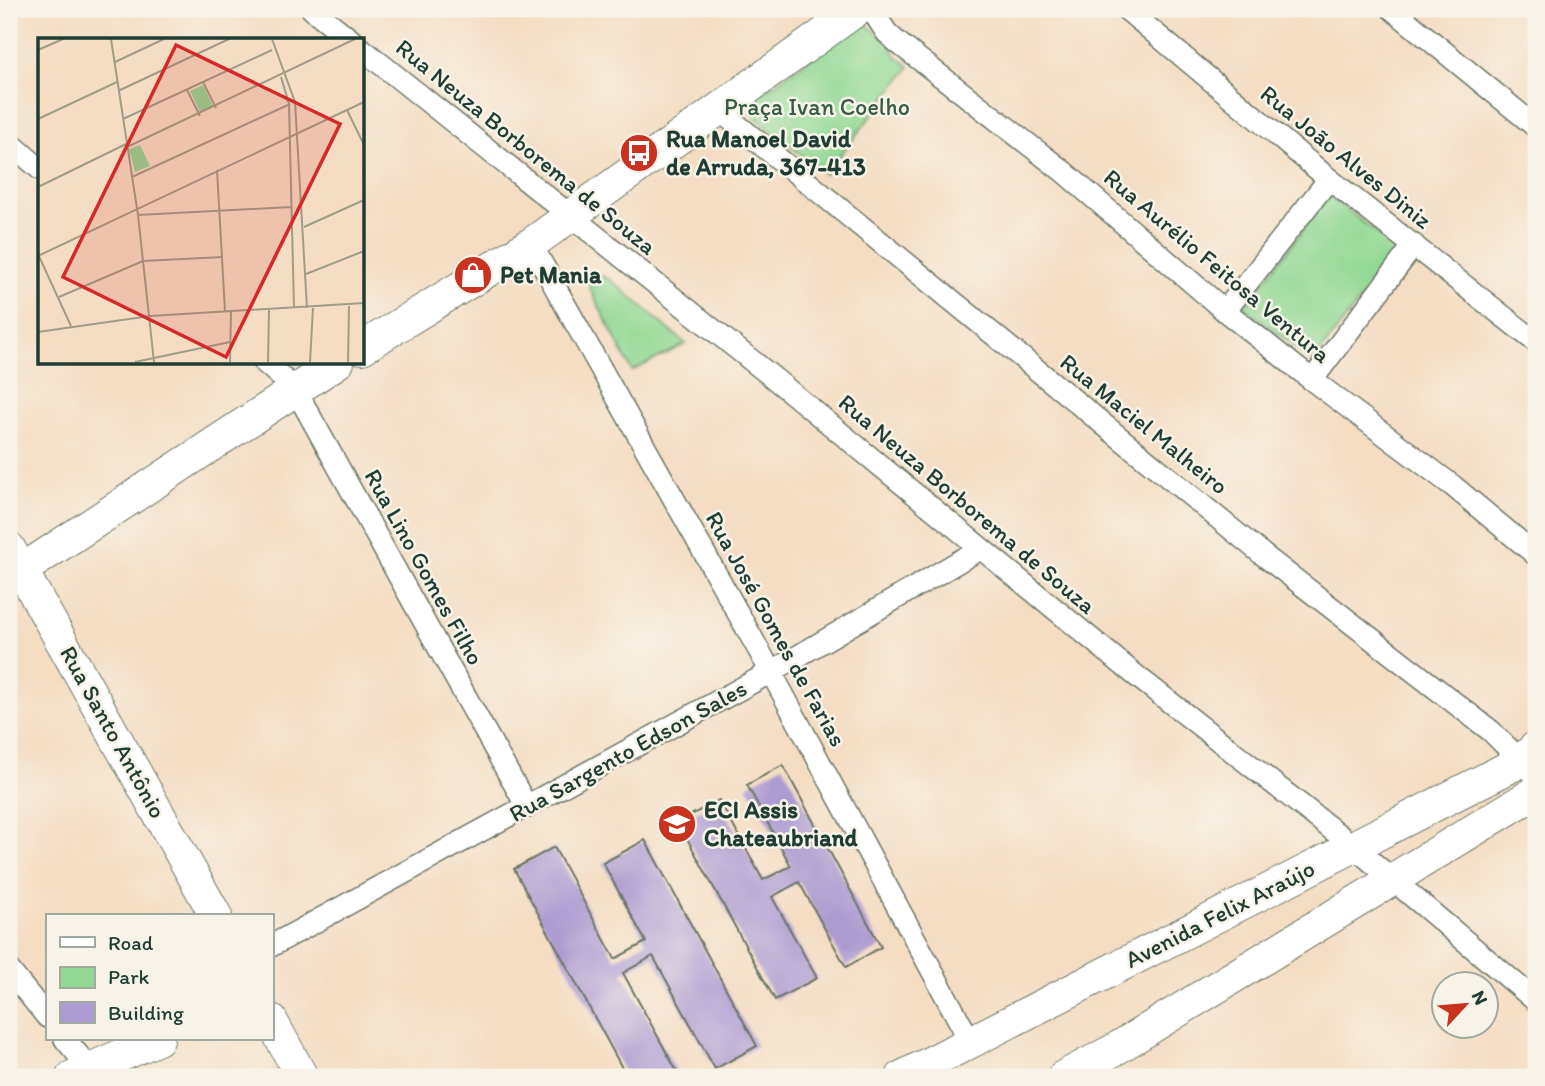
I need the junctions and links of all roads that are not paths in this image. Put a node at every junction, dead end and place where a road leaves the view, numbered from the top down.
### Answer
1 (312, 9) edge
2 (858, 9) edge
3 (872, 9) edge
4 (1126, 9) edge
5 (1392, 9) edge
6 (348, 38) edge
7 (364, 51) edge
8 (719, 110) junction
9 (1536, 127) edge
10 (9, 142) edge
11 (38, 167) edge
12 (1329, 179) junction
13 (569, 216) junction
14 (531, 244) junction
15 (1414, 245) junction
16 (1225, 311) junction
17 (1536, 342) edge
18 (364, 347) edge
19 (266, 364) edge
20 (335, 364) edge
21 (1312, 380) junction
22 (295, 389) junction
23 (980, 550) junction
24 (1536, 555) edge
25 (13, 566) edge
26 (771, 672) junction
27 (1531, 761) edge
28 (1536, 792) edge
29 (527, 807) junction
30 (1353, 846) junction
31 (1393, 880) junction
32 (215, 914) edge
33 (273, 945) edge
34 (9, 970) edge
35 (1536, 1002) edge
36 (46, 1016) edge
37 (273, 1024) edge
38 (65, 1040) edge
39 (156, 1040) edge
40 (970, 1041) junction
41 (81, 1073) edge
42 (302, 1077) edge
43 (902, 1077) edge
44 (1063, 1077) edge

1 - 6 street
2 - 8 main road
3 - 16 street, Rua Aurélio Feitosa Ventura
4 - 12 street, Rua João Alves Diniz
5 - 9 street
7 - 13 street, Rua Neuza Borborema de Souza
8 - 13 main road
8 - 27 street, Rua Maciel Malheiro
10 - 11 street
12 - 15 street, Rua João Alves Diniz
12 - 16 street
13 - 14 main road
13 - 23 street, Rua Neuza Borborema de Souza
14 - 18 main road
14 - 26 street, Rua José Gomes de Farias
15 - 17 street, Rua João Alves Diniz
15 - 21 street
16 - 21 street, Rua Aurélio Feitosa Ventura
19 - 22 street, Rua Lino Gomes Filho
20 - 22 main road
21 - 24 street, Rua Aurélio Feitosa Ventura
22 - 25 main road
22 - 29 street, Rua Lino Gomes Filho
23 - 26 street, Rua Sargento Edson Sales
23 - 30 street, Rua Neuza Borborema de Souza
25 - 32 main road, Rua Santo Antônio
26 - 29 street, Rua Sargento Edson Sales
26 - 40 street, Rua José Gomes de Farias
27 - 30 main road, Avenida Felix Araújo
28 - 31 main road
29 - 33 street, Rua Sargento Edson Sales
30 - 31 street, Rua Neuza Borborema de Souza
30 - 40 main road, Avenida Felix Araújo
31 - 35 street, Rua Neuza Borborema de Souza
31 - 44 main road
34 - 36 street
37 - 42 main road
38 - 41 street
39 - 41 main road
40 - 43 main road, Avenida Felix Araújo

